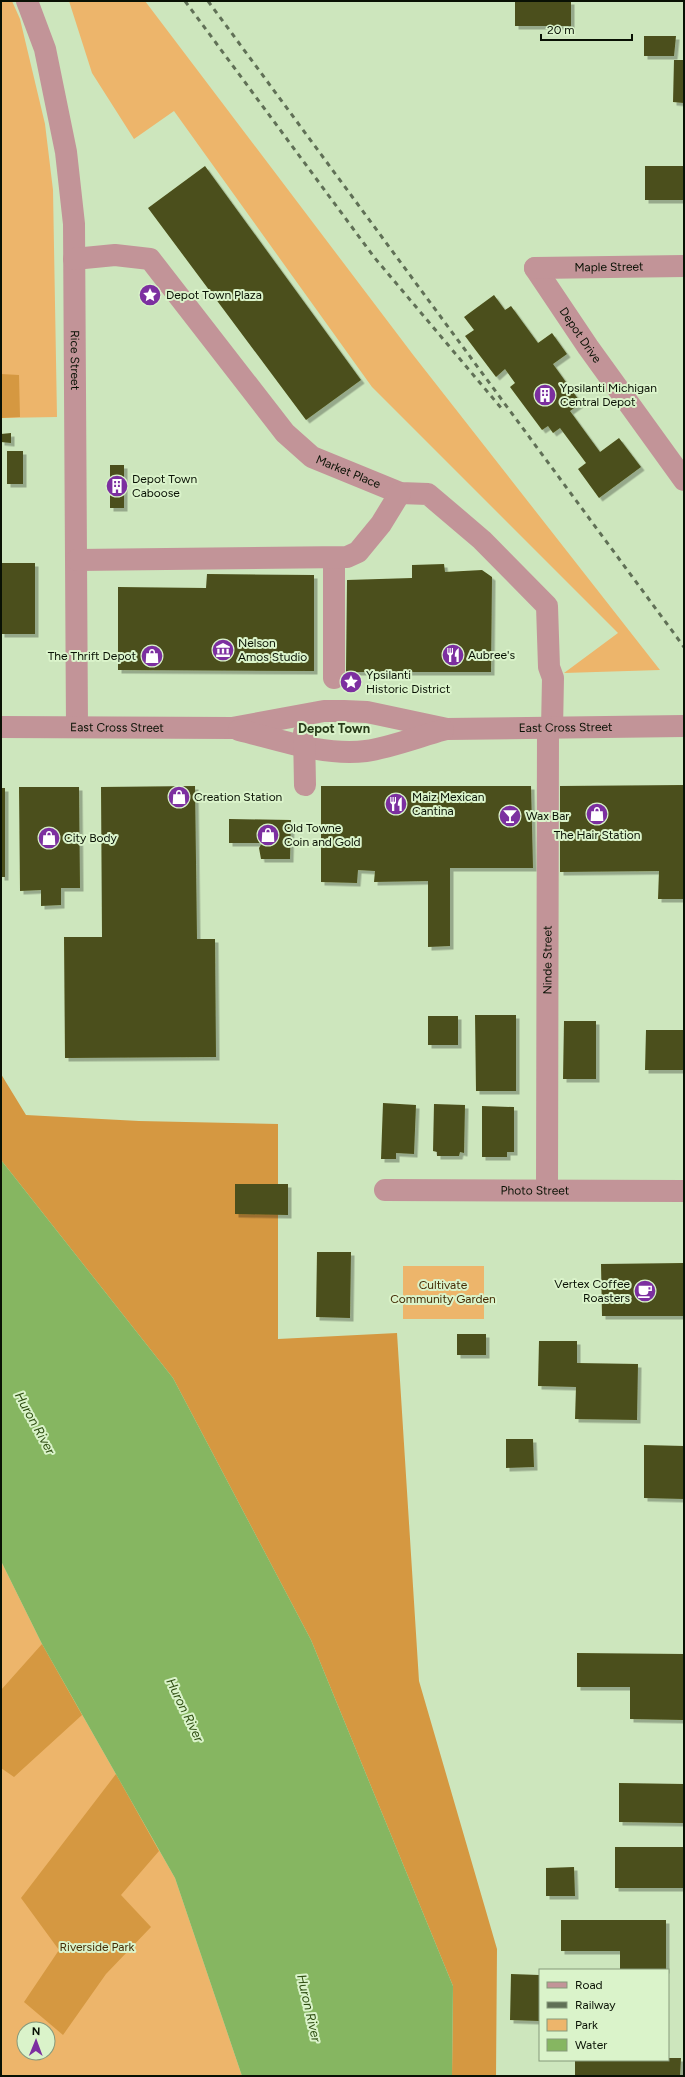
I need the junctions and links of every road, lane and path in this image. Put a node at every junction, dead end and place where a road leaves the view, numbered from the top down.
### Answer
1 (27, 1) edge
2 (74, 259) junction
3 (684, 266) edge
4 (535, 268) joint
5 (684, 480) edge
6 (400, 493) junction
7 (334, 558) junction
8 (77, 560) junction
9 (334, 678) dead end
10 (304, 715) junction
11 (77, 726) junction
12 (684, 726) edge
13 (1, 727) edge
14 (232, 728) junction
15 (447, 729) junction
16 (550, 729) junction
17 (304, 746) junction
18 (305, 785) dead end
19 (385, 1190) dead end
20 (547, 1190) junction
21 (684, 1191) edge

1 - 2 street, Rice Street
2 - 6 street, Market Place
2 - 8 street, Rice Street
3 - 4 street, Maple Street
4 - 5 street, Depot Drive
6 - 7 street
6 - 16 street, Market Place
7 - 8 street
7 - 9 street
8 - 11 street, Rice Street
10 - 14 street, East Cross Street
10 - 15 street, East Cross Street
10 - 17 street
11 - 13 street, East Cross Street
11 - 14 street, East Cross Street
12 - 16 street, East Cross Street
14 - 17 street, East Cross Street
15 - 16 street, East Cross Street
15 - 17 street, East Cross Street
16 - 20 street, Ninde Street
17 - 18 street
19 - 20 street, Photo Street
20 - 21 street, Photo Street

